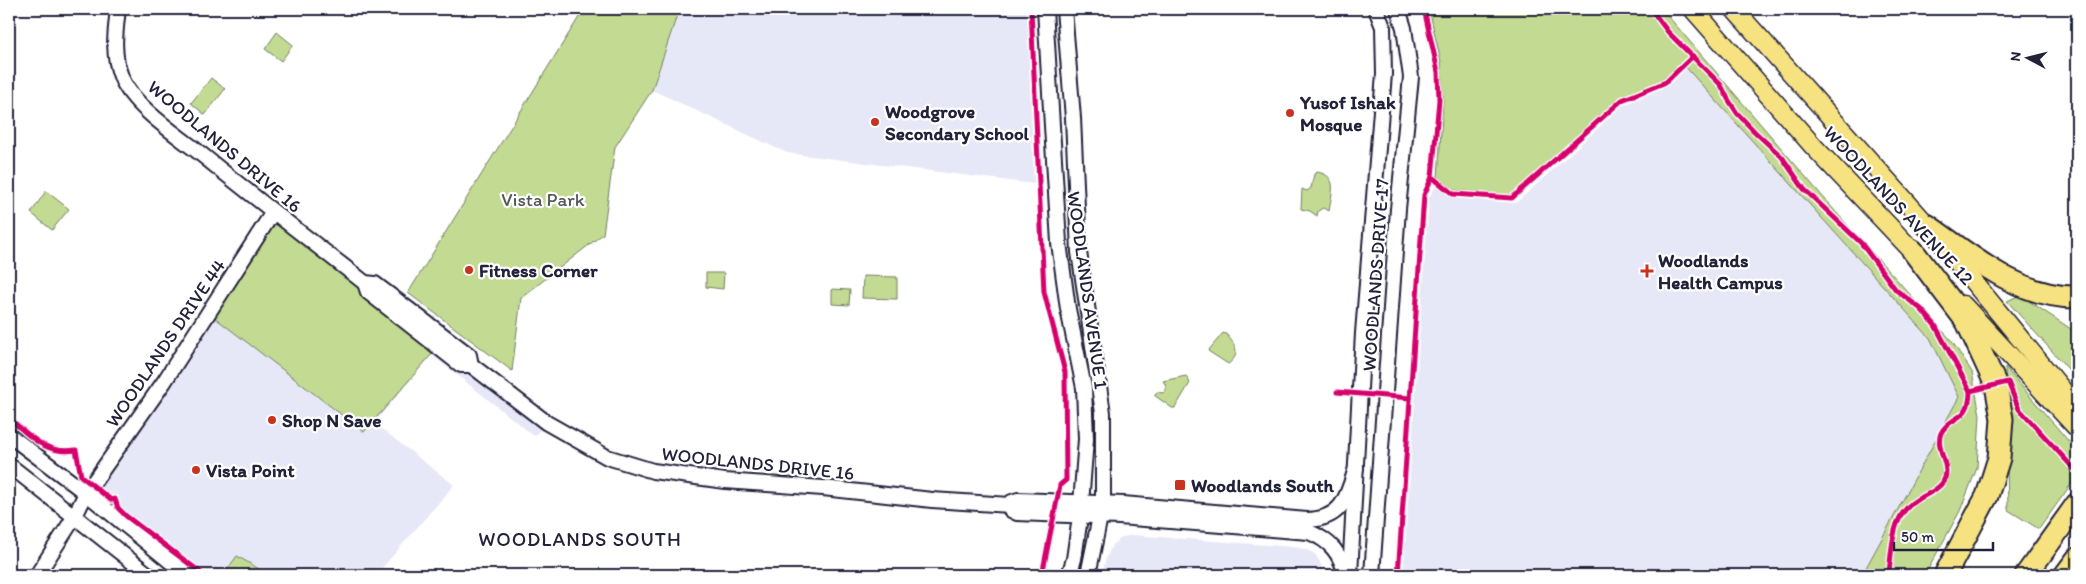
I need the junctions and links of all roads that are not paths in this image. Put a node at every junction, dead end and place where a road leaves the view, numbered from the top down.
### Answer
1 (118, 9) edge
2 (1045, 9) edge
3 (1064, 9) edge
4 (1376, 9) edge
5 (1398, 9) edge
6 (1693, 9) edge
7 (1734, 9) edge
8 (1067, 51) junction
9 (1050, 102) junction
10 (273, 212) junction
11 (1927, 225) junction
12 (1914, 251) junction
13 (2077, 297) edge
14 (2077, 408) edge
15 (2077, 428) edge
16 (9, 435) edge
17 (9, 465) edge
18 (1356, 468) junction
19 (86, 493) junction
20 (1081, 502) junction
21 (1103, 502) junction
22 (2077, 504) edge
23 (1010, 505) junction
24 (75, 516) junction
25 (1080, 517) junction
26 (1101, 517) junction
27 (2077, 558) edge
28 (2029, 571) edge
29 (37, 575) edge
30 (149, 575) edge
31 (187, 575) edge
32 (1069, 575) edge
33 (1088, 575) edge
34 (1348, 575) edge
35 (1372, 575) edge
36 (1945, 575) edge
37 (2066, 575) edge

1 - 10 street, WOODLANDS DRIVE 16
2 - 9 street, WOODLANDS AVENUE 1
3 - 8 street, WOODLANDS AVENUE 1
4 - 18 street, WOODLANDS DRIVE 17
5 - 35 street, WOODLANDS DRIVE 17
6 - 12 main road, WOODLANDS AVENUE 12
7 - 11 main road, WOODLANDS AVENUE 12
8 - 9 street
8 - 21 street, WOODLANDS AVENUE 1
9 - 20 street, WOODLANDS AVENUE 1
10 - 19 street, WOODLANDS DRIVE 44
10 - 23 street, WOODLANDS DRIVE 16
11 - 13 highway
11 - 14 main road, WOODLANDS AVENUE 12
12 - 15 main road, WOODLANDS AVENUE 12
12 - 36 highway
16 - 19 street
17 - 24 street
18 - 21 street, WOODLANDS DRIVE 16
18 - 34 street, WOODLANDS DRIVE 17
19 - 24 street, WOODLANDS DRIVE 44
19 - 31 street
20 - 21 street, WOODLANDS DRIVE 16
20 - 23 street, WOODLANDS DRIVE 16
20 - 25 street, WOODLANDS AVENUE 1
21 - 26 street, WOODLANDS AVENUE 1
22 - 28 highway
23 - 25 street, WOODLANDS DRIVE 16
24 - 29 street, WOODLANDS DRIVE 44
24 - 30 street
25 - 26 street, WOODLANDS DRIVE 16
25 - 32 street, WOODLANDS AVENUE 1
26 - 33 street, WOODLANDS AVENUE 1
26 - 34 street, WOODLANDS DRIVE 16
27 - 37 highway

